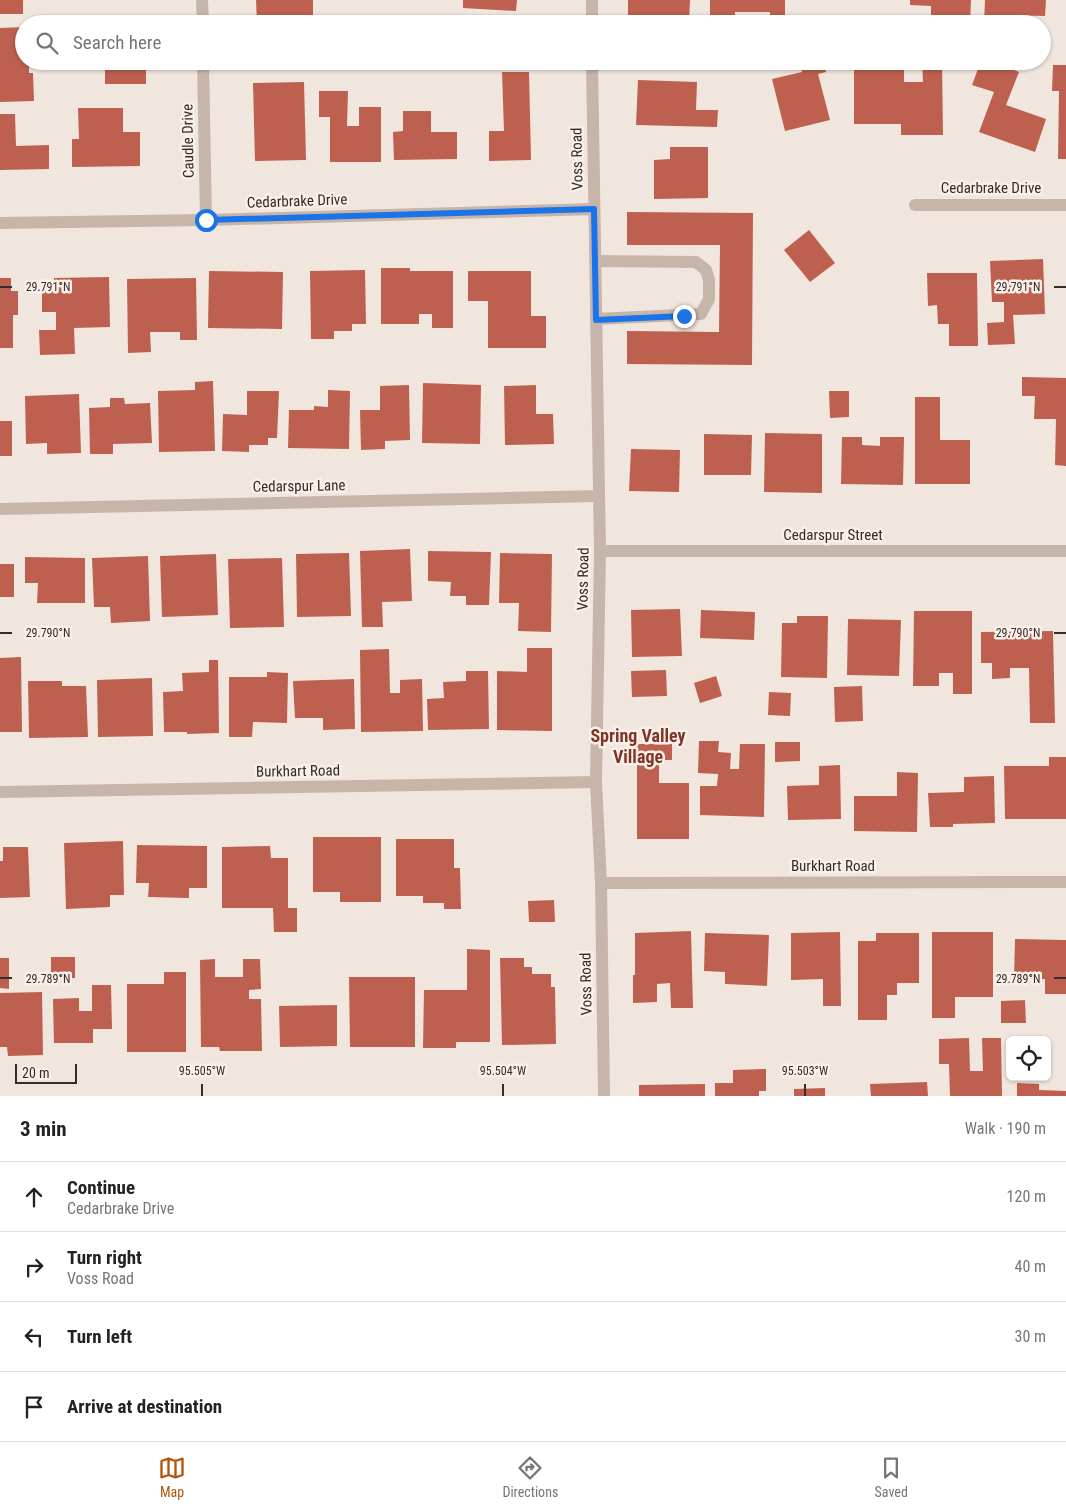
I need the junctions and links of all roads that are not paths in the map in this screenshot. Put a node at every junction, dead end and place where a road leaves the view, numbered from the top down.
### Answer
1 (202, 0) edge
2 (592, 0) edge
3 (203, 15) edge
4 (592, 15) edge
5 (203, 70) edge
6 (592, 70) edge
7 (915, 205) dead end
8 (1066, 205) edge
9 (594, 209) junction
10 (206, 220) junction
11 (0, 223) edge
12 (595, 261) junction
13 (596, 320) junction
14 (598, 496) junction
15 (0, 509) edge
16 (600, 550) junction
17 (1066, 551) edge
18 (596, 782) junction
19 (0, 792) edge
20 (1066, 882) edge
21 (601, 883) junction
22 (604, 1096) edge

1 - 3 street
2 - 4 street
5 - 10 street, Caudle Drive
6 - 9 street, Voss Road
7 - 8 street, Cedarbrake Drive
9 - 10 street, Cedarbrake Drive
9 - 12 street, Voss Road
10 - 11 street, Cedarbrake Drive
12 - 13 street, Voss Road
12 - 13 street
13 - 14 street, Voss Road
14 - 15 street, Cedarspur Lane
14 - 16 street, Voss Road
16 - 17 street, Cedarspur Street
16 - 18 street, Voss Road
18 - 19 street, Burkhart Road
18 - 21 street, Voss Road
20 - 21 street, Burkhart Road
21 - 22 street, Voss Road

